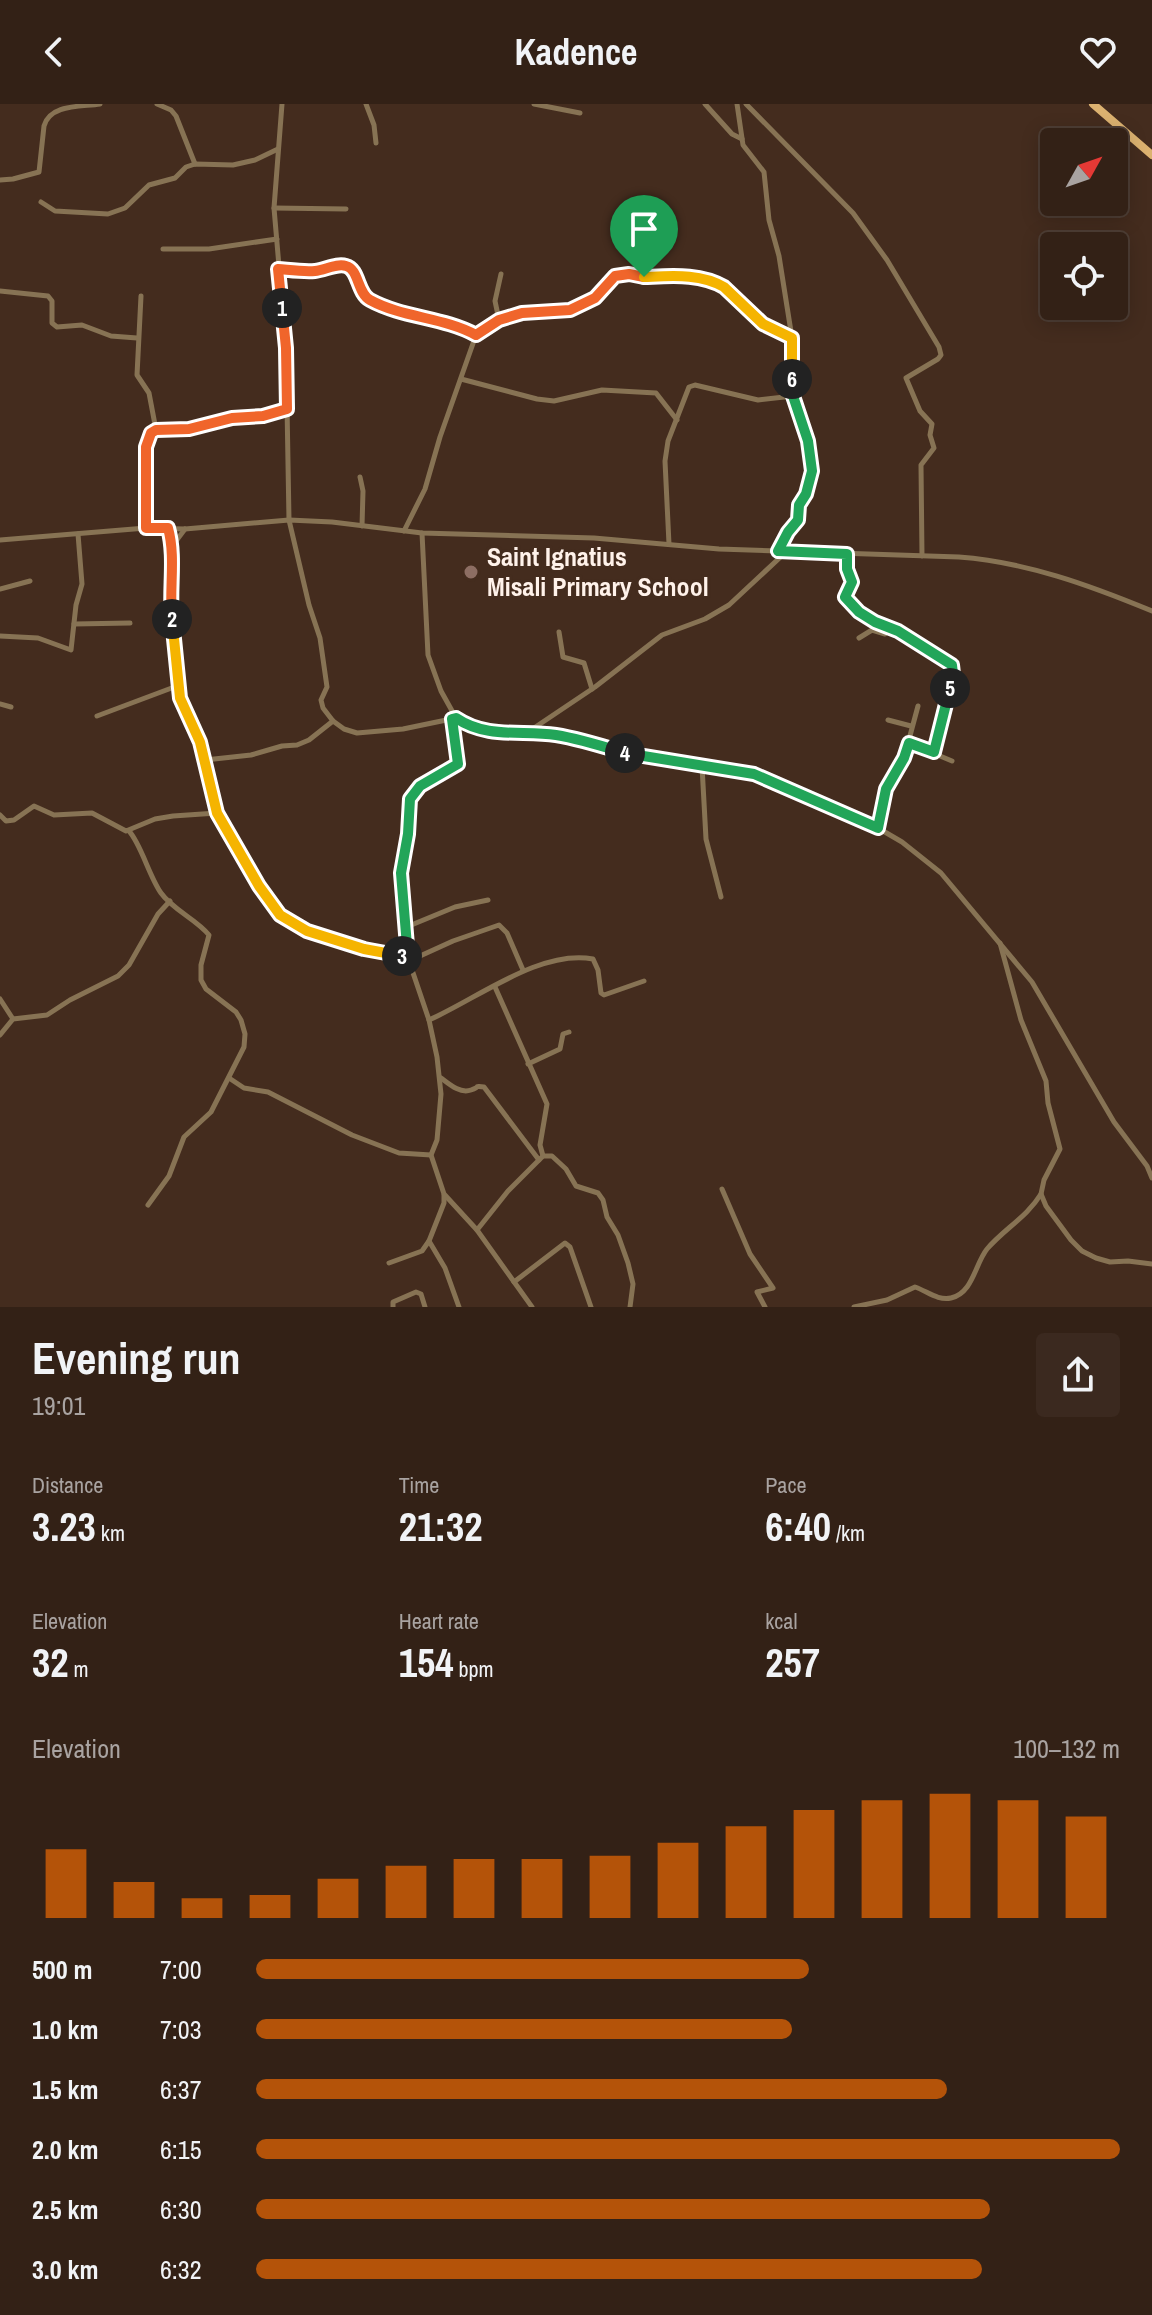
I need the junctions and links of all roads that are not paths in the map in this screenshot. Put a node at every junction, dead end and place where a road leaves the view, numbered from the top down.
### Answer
1 (100, 104) edge
2 (157, 104) edge
3 (282, 104) edge
4 (366, 104) edge
5 (534, 104) edge
6 (705, 104) edge
7 (737, 104) edge
8 (746, 104) edge
9 (1093, 104) edge
10 (66, 106) edge
11 (580, 113) dead end
12 (742, 140) junction
13 (376, 143) dead end
14 (278, 149) junction
15 (1152, 155) edge
16 (195, 164) junction
17 (0, 180) edge
18 (41, 202) dead end
19 (274, 208) junction
20 (346, 209) dead end
21 (277, 239) junction
22 (163, 249) dead end
23 (278, 269) junction
24 (501, 274) dead end
25 (0, 291) edge
26 (141, 296) dead end
27 (499, 320) junction
28 (476, 335) junction
29 (137, 338) junction
30 (792, 338) junction
31 (461, 379) junction
32 (793, 396) junction
33 (287, 409) junction
34 (677, 420) junction
35 (156, 430) junction
36 (360, 477) dead end
37 (289, 520) junction
38 (362, 526) junction
39 (146, 528) junction
40 (168, 528) junction
41 (185, 529) junction
42 (404, 531) junction
43 (422, 533) junction
44 (78, 534) junction
45 (0, 540) edge
46 (669, 544) junction
47 (173, 546) junction
48 (778, 551) junction
49 (788, 551) junction
50 (847, 554) junction
51 (922, 556) junction
52 (30, 581) dead end
53 (0, 589) edge
54 (1152, 611) edge
55 (875, 622) junction
56 (130, 623) dead end
57 (74, 624) junction
58 (872, 630) junction
59 (559, 632) dead end
60 (885, 634) dead end
61 (0, 636) edge
62 (859, 638) dead end
63 (177, 686) junction
64 (592, 689) junction
65 (0, 704) edge
66 (918, 706) dead end
67 (11, 707) dead end
68 (97, 716) dead end
69 (454, 719) junction
70 (888, 720) dead end
71 (333, 721) junction
72 (911, 726) junction
73 (524, 734) junction
74 (909, 743) junction
75 (934, 752) junction
76 (205, 760) junction
77 (952, 761) dead end
78 (702, 766) junction
79 (217, 813) junction
80 (0, 815) edge
81 (137, 827) junction
82 (878, 828) junction
83 (129, 831) junction
84 (134, 837) junction
85 (721, 897) dead end
86 (488, 900) dead end
87 (170, 901) junction
88 (404, 928) junction
89 (1000, 942) junction
90 (408, 958) junction
91 (523, 970) junction
92 (644, 981) dead end
93 (495, 987) junction
94 (0, 999) edge
95 (13, 1019) junction
96 (429, 1020) junction
97 (569, 1032) dead end
98 (0, 1035) edge
99 (528, 1064) junction
100 (440, 1077) junction
101 (229, 1078) junction
102 (431, 1155) junction
103 (541, 1158) junction
104 (1152, 1178) edge
105 (722, 1189) dead end
106 (444, 1194) junction
107 (1041, 1194) junction
108 (148, 1205) dead end
109 (477, 1230) junction
110 (429, 1241) junction
111 (389, 1263) dead end
112 (1152, 1264) edge
113 (514, 1282) junction
114 (393, 1307) edge
115 (425, 1307) edge
116 (459, 1307) edge
117 (532, 1307) edge
118 (591, 1307) edge
119 (630, 1307) edge
120 (765, 1307) edge
121 (854, 1307) edge

1 - 10 street
2 - 16 street
3 - 14 street
4 - 13 street
5 - 11 street
6 - 12 street
7 - 12 street
8 - 51 street
9 - 15 main road
10 - 17 street
12 - 30 street
14 - 16 street
14 - 19 street
16 - 18 street
19 - 20 street
19 - 21 street
21 - 22 street
21 - 23 street
23 - 28 street
23 - 33 street
24 - 27 street
25 - 29 street
26 - 29 street
27 - 28 street
27 - 30 street
28 - 31 street
29 - 35 street
30 - 32 street
31 - 34 street
31 - 42 street
32 - 34 street
32 - 48 street
33 - 35 street
33 - 37 street
34 - 46 street
35 - 39 street
36 - 38 street
37 - 38 street
37 - 41 street
37 - 71 street
38 - 42 street
39 - 40 street
39 - 44 street
40 - 41 street
40 - 47 street
41 - 47 street
42 - 43 street
43 - 46 street
43 - 69 street
44 - 45 street
44 - 57 street
46 - 48 street
47 - 63 street
48 - 49 street
49 - 50 street
49 - 64 street
50 - 51 street
50 - 55 street
51 - 54 street
52 - 53 street
55 - 58 street
55 - 75 street
56 - 57 street
57 - 61 street
58 - 60 street
58 - 62 street
59 - 64 street
63 - 68 street
63 - 76 street
64 - 73 street
65 - 67 street
66 - 72 street
69 - 71 street
69 - 73 street
69 - 88 street
70 - 72 street
71 - 76 street
72 - 74 street
73 - 78 street
74 - 75 street
74 - 82 street
75 - 77 street
76 - 79 street
78 - 82 street
78 - 85 street
79 - 81 street
79 - 90 street
80 - 83 street
81 - 83 street
81 - 84 street
82 - 89 street
83 - 84 street
84 - 87 street
86 - 88 street
87 - 95 street
87 - 101 street
88 - 90 street
89 - 104 street
89 - 107 street
90 - 91 street
90 - 96 street
91 - 92 street
91 - 93 street
93 - 96 street
93 - 99 street
94 - 95 street
95 - 98 street
96 - 100 street
97 - 99 street
99 - 103 street
100 - 102 street
100 - 103 street
101 - 102 street
101 - 108 street
102 - 106 street
103 - 109 street
103 - 119 street
105 - 120 street
106 - 109 street
106 - 110 street
107 - 112 street
107 - 121 street
109 - 113 street
110 - 111 street
110 - 116 street
113 - 117 street
113 - 118 street
114 - 115 street

